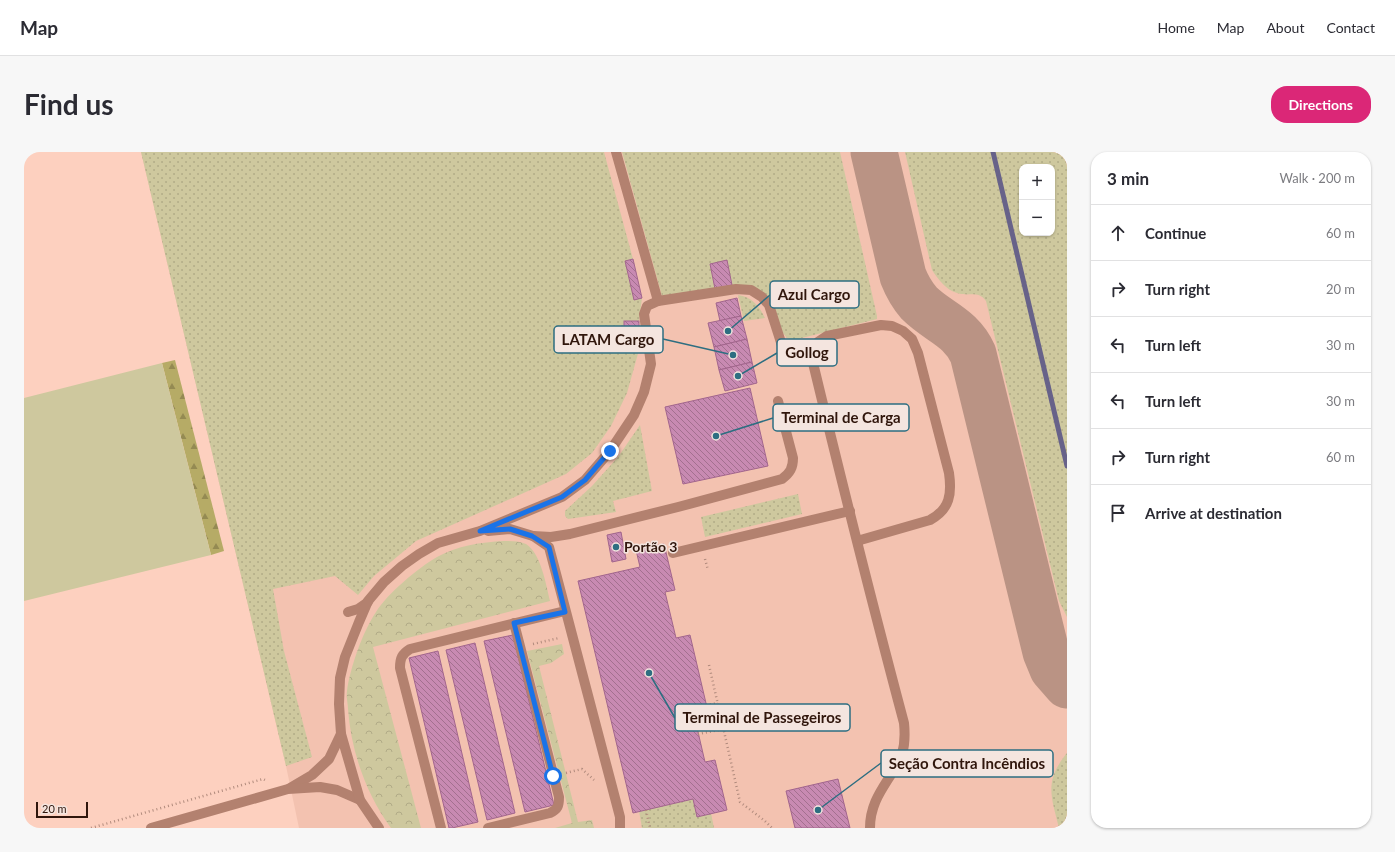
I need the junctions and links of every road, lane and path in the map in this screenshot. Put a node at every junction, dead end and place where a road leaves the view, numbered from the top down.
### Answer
1 (616, 152) edge
2 (658, 300) junction
3 (813, 353) junction
4 (778, 401) dead end
5 (850, 511) junction
6 (480, 531) junction
7 (532, 536) junction
8 (857, 541) junction
9 (673, 553) dead end
10 (368, 602) junction
11 (348, 612) dead end
12 (565, 612) junction
13 (514, 623) junction
14 (572, 636) junction
15 (520, 647) junction
16 (709, 665) dead end
17 (718, 703) junction
18 (706, 705) dead end
19 (724, 729) junction
20 (341, 734) junction
21 (698, 734) dead end
22 (582, 769) dead end
23 (594, 780) dead end
24 (288, 789) junction
25 (360, 800) junction
26 (646, 810) dead end
27 (151, 828) edge
28 (379, 828) edge
29 (441, 828) edge
30 (488, 828) edge
31 (620, 828) edge
32 (650, 828) edge
33 (772, 828) edge
34 (870, 828) edge

1 - 2 street
2 - 3 street
2 - 6 street
3 - 5 street
3 - 8 street
4 - 7 street
5 - 8 street
5 - 9 street
6 - 7 street
6 - 10 street
7 - 12 street
8 - 34 street
10 - 11 street
10 - 20 street
12 - 13 street
12 - 14 street
13 - 15 street
13 - 29 street
14 - 15 path
14 - 31 street
15 - 30 street
16 - 17 path
17 - 18 path
17 - 19 path
19 - 21 path
19 - 33 path
20 - 24 street
20 - 25 street
22 - 23 path
24 - 25 street
24 - 27 street
25 - 28 street
26 - 32 path

